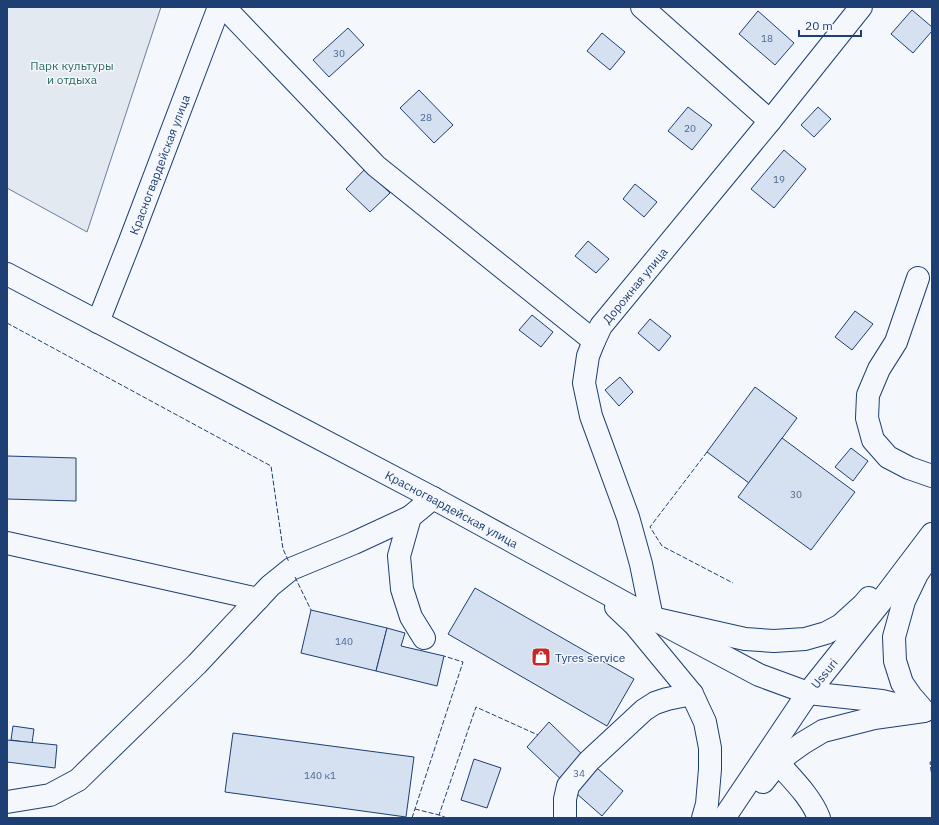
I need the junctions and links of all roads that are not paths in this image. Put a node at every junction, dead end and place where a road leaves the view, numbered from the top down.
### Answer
1 (220, 7) edge
2 (224, 7) edge
3 (642, 7) edge
4 (861, 7) edge
5 (770, 121) junction
6 (7, 274) edge
7 (918, 278) dead end
8 (98, 322) junction
9 (594, 341) junction
10 (932, 476) edge
11 (433, 498) junction
12 (410, 516) junction
13 (932, 530) edge
14 (932, 534) edge
15 (7, 543) edge
16 (932, 552) edge
17 (588, 583) junction
18 (258, 599) junction
19 (652, 618) junction
20 (424, 638) dead end
21 (808, 693) junction
22 (692, 694) junction
23 (928, 712) edge
24 (778, 763) junction
25 (7, 802) edge
26 (565, 818) edge
27 (703, 818) edge
28 (724, 818) edge
29 (730, 818) edge
30 (819, 818) edge

1 - 8 main road, Красногвардейская улица
2 - 9 main road
3 - 5 main road
4 - 5 main road, Дорожная улица
5 - 9 main road, Дорожная улица
6 - 8 main road, Красногвардейская улица
7 - 10 main road
8 - 11 main road, Красногвардейская улица
9 - 19 main road, Дорожная улица
11 - 12 main road
11 - 17 main road, Красногвардейская улица
12 - 18 main road
12 - 20 main road
13 - 19 main road
14 - 21 main road, Ussuri
15 - 18 main road
16 - 23 main road
17 - 19 main road, Красногвардейская улица
17 - 22 main road
18 - 25 main road
19 - 21 main road, Красногвардейская улица
21 - 23 main road, Красногвардейская улица
21 - 28 main road, Ussuri
22 - 26 main road
22 - 27 main road
23 - 24 main road
24 - 29 main road
24 - 30 main road

